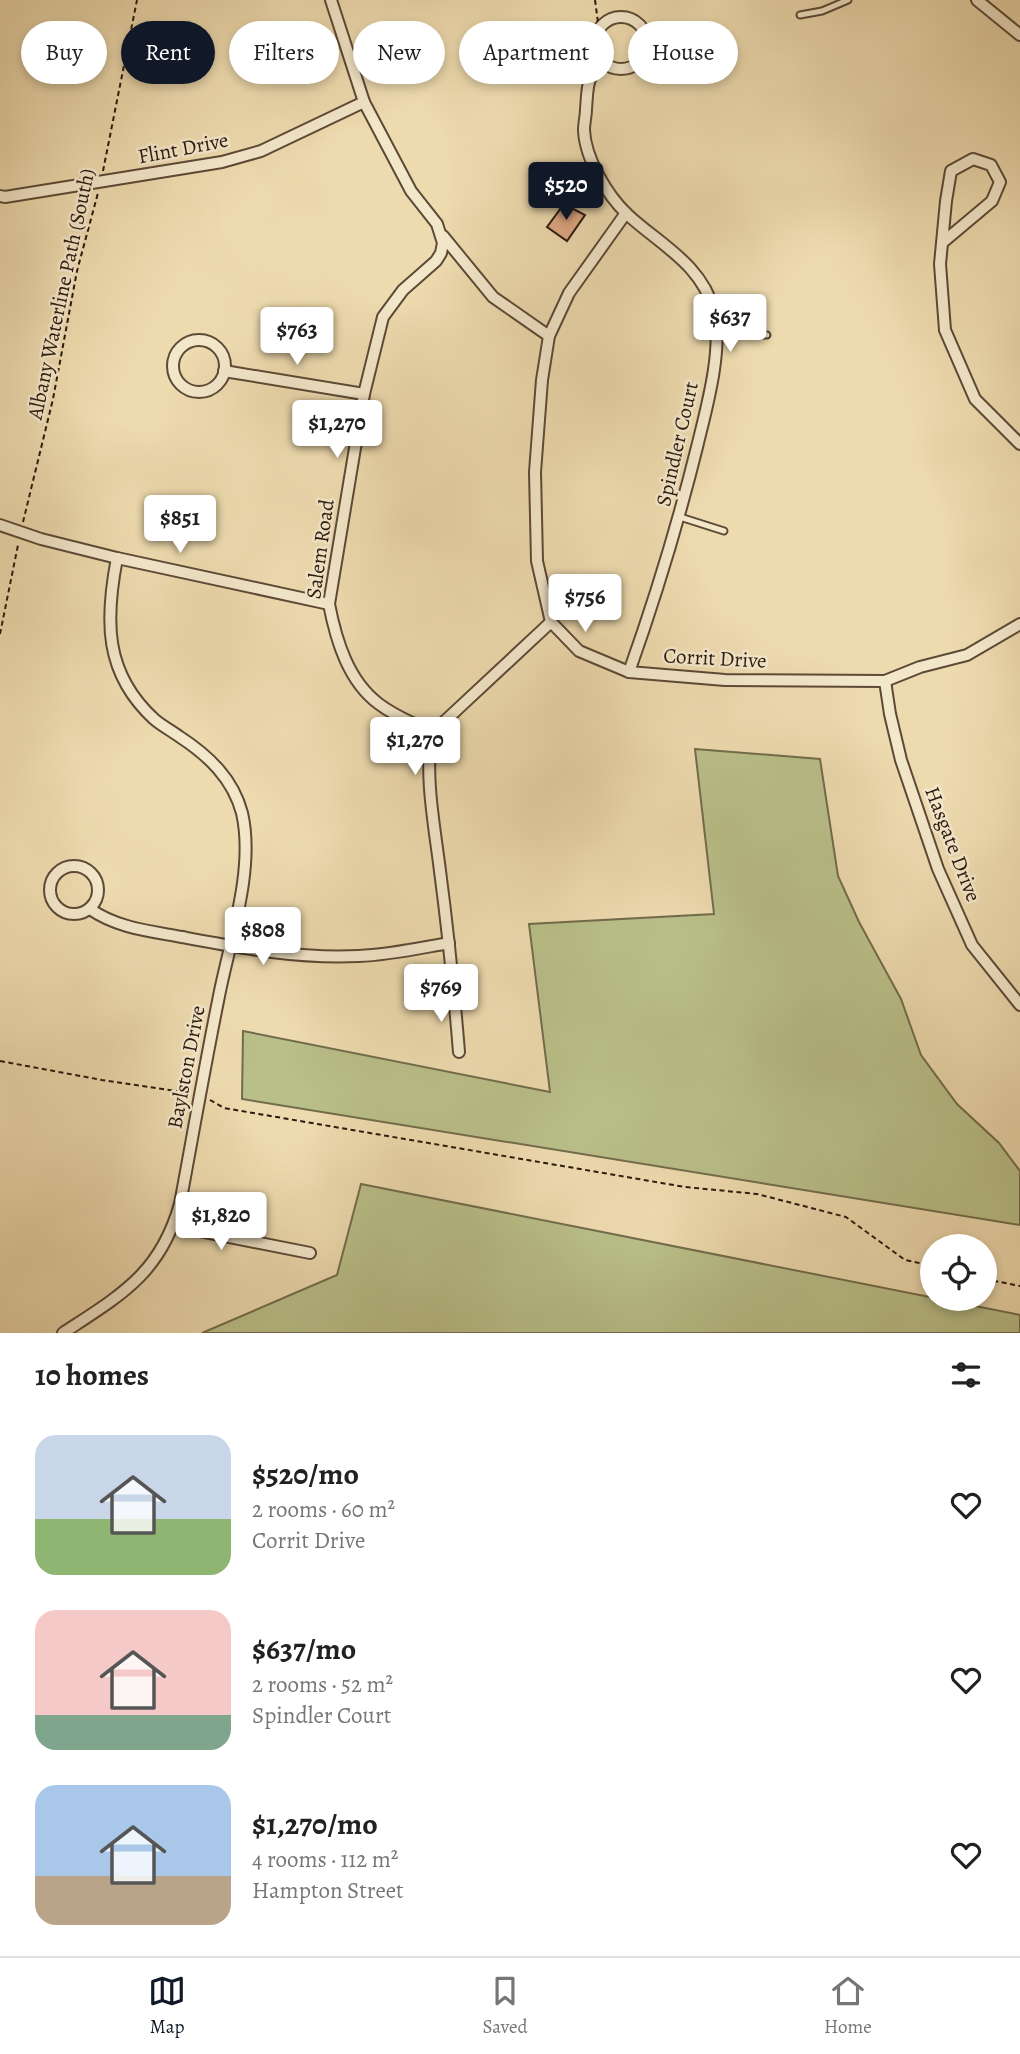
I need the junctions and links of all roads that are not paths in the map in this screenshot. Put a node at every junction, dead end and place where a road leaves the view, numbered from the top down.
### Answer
1 (331, 0) edge
2 (848, 0) edge
3 (976, 0) edge
4 (800, 15) dead end
5 (1020, 35) edge
6 (602, 61) joint
7 (588, 84) edge
8 (364, 102) junction
9 (0, 195) edge
10 (626, 213) junction
11 (441, 233) junction
12 (942, 243) junction
13 (716, 334) junction
14 (767, 335) dead end
15 (549, 336) junction
16 (224, 371) junction
17 (364, 394) junction
18 (1020, 444) edge
19 (680, 517) junction
20 (0, 525) edge
21 (724, 531) dead end
22 (117, 558) junction
23 (329, 604) junction
24 (551, 622) junction
25 (1020, 624) edge
26 (629, 672) junction
27 (886, 681) junction
28 (432, 733) junction
29 (90, 909) junction
30 (449, 943) junction
31 (229, 946) junction
32 (1020, 1005) edge
33 (459, 1052) dead end
34 (174, 1226) junction
35 (310, 1253) dead end
36 (62, 1333) edge

1 - 8 street
2 - 4 lane
3 - 5 street
6 - 6 street
7 - 10 street, Spindler Court
8 - 9 street, Flint Drive
8 - 11 street
10 - 13 street, Spindler Court
10 - 15 street
11 - 15 street
11 - 17 street, Salem Road
12 - 12 street
12 - 18 street
13 - 14 lane
13 - 19 street, Spindler Court
15 - 24 street
16 - 16 street
16 - 17 street
17 - 23 street, Salem Road
19 - 21 lane
19 - 26 street, Spindler Court
20 - 22 street
22 - 23 street
22 - 31 street, Baylston Drive
23 - 28 street, Salem Road
24 - 26 street, Corrit Drive
24 - 28 street
25 - 27 street, Corrit Drive
26 - 27 street, Corrit Drive
27 - 32 street, Hasgate Drive
28 - 30 street
29 - 29 street
29 - 31 street
30 - 31 street
30 - 33 street
31 - 34 street, Baylston Drive
34 - 35 street
34 - 36 street, Baylston Drive

